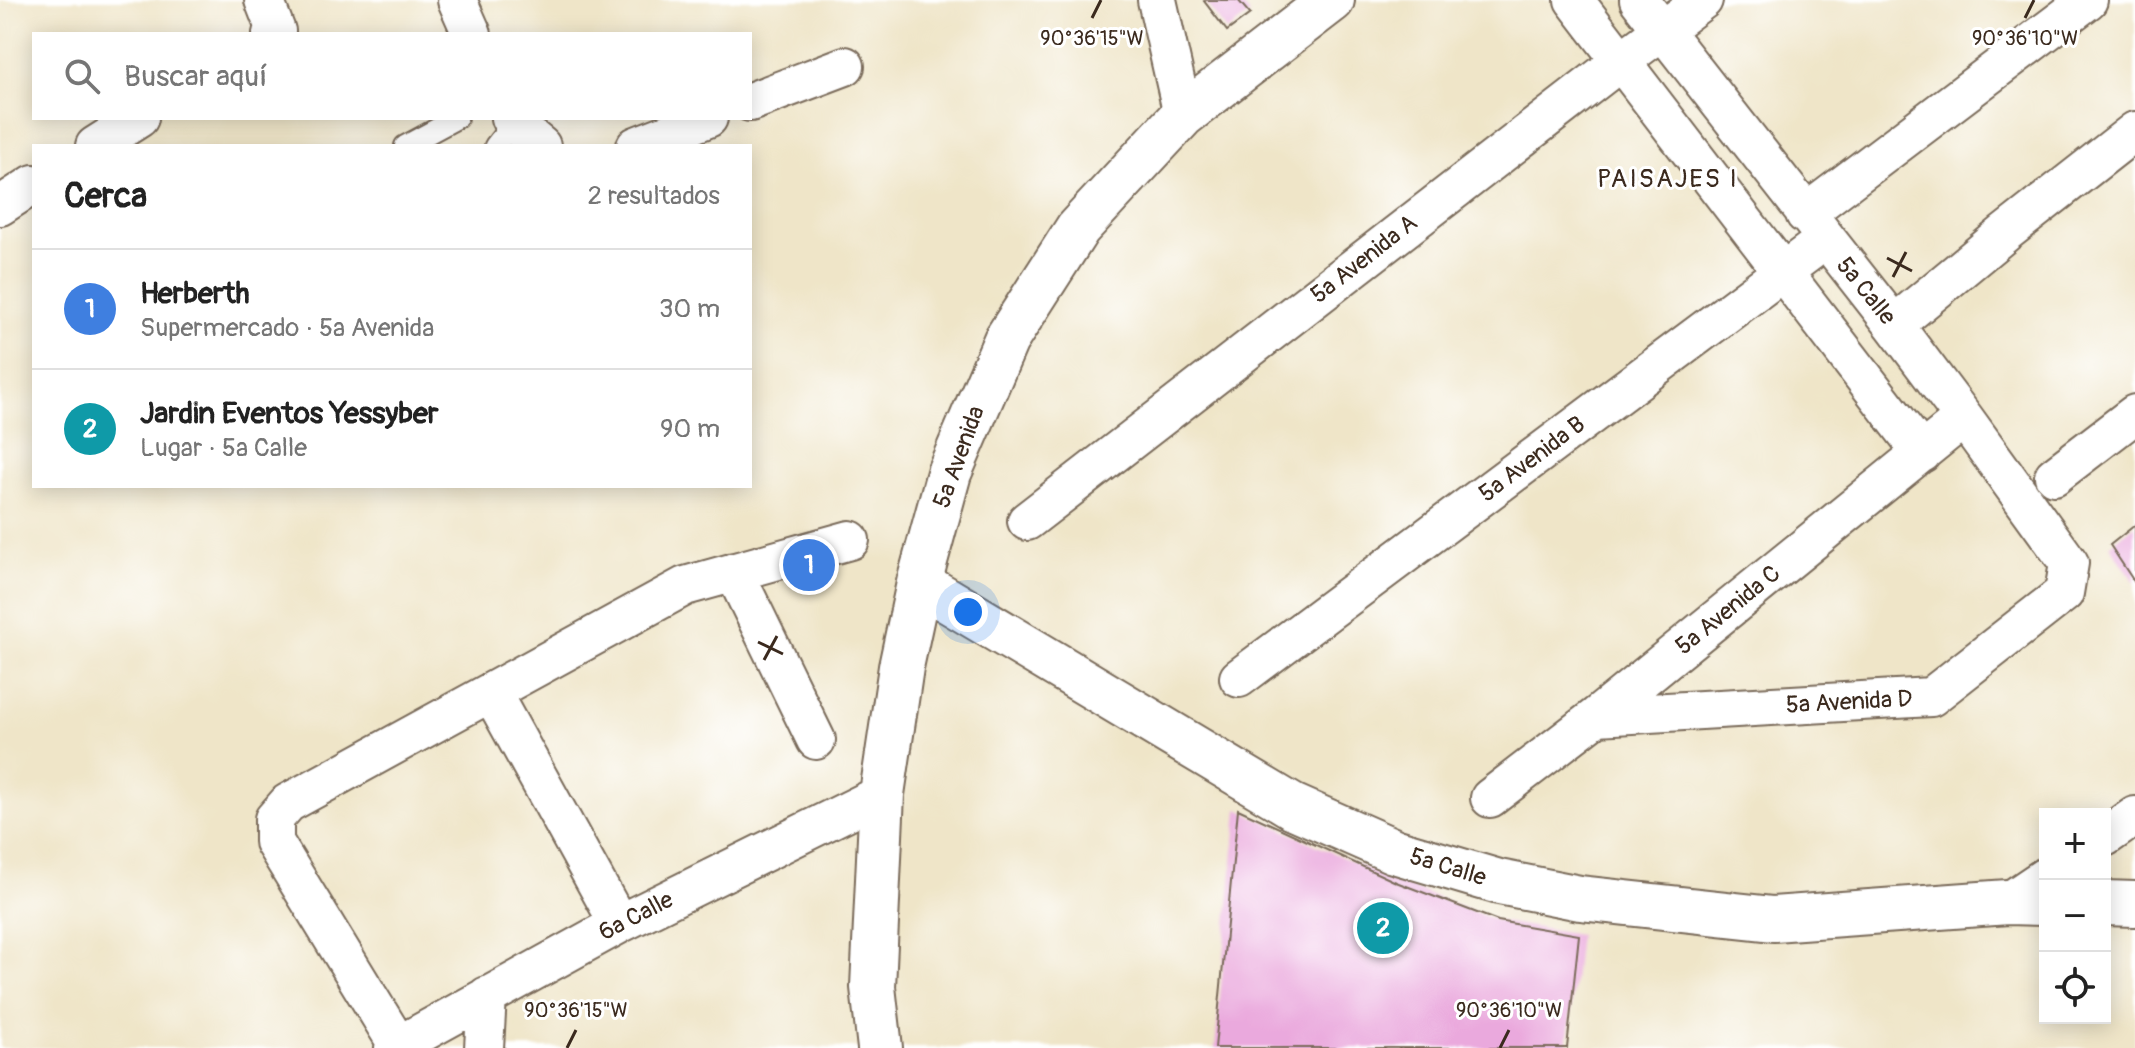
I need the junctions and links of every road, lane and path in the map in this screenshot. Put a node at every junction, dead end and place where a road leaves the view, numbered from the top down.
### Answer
1 (457, 0) edge
2 (1157, 0) edge
3 (1332, 0) edge
4 (1574, 0) edge
5 (1639, 0) edge
6 (1703, 0) edge
7 (2088, 0) edge
8 (1662, 29) junction
9 (471, 32) edge
10 (1621, 61) junction
11 (845, 66) dead end
12 (752, 101) edge
13 (1183, 115) junction
14 (136, 120) edge
15 (453, 120) edge
16 (703, 120) edge
17 (2135, 131) edge
18 (98, 144) edge
19 (409, 144) edge
20 (641, 144) edge
21 (32, 185) edge
22 (0, 206) edge
23 (1815, 227) junction
24 (1782, 271) junction
25 (1894, 325) junction
26 (2135, 414) edge
27 (1964, 418) junction
28 (1922, 453) junction
29 (2054, 476) dead end
30 (1027, 521) dead end
31 (850, 540) dead end
32 (734, 572) junction
33 (919, 583) junction
34 (2064, 593) joint
35 (1239, 678) dead end
36 (491, 692) junction
37 (1597, 716) junction
38 (816, 740) dead end
39 (882, 794) junction
40 (1490, 798) dead end
41 (2135, 816) edge
42 (2111, 833) edge
43 (2043, 880) edge
44 (2027, 902) edge
45 (2111, 903) edge
46 (2135, 904) edge
47 (619, 924) junction
48 (487, 996) junction
49 (396, 1047) edge
50 (484, 1048) edge
51 (880, 1048) edge

1 - 9 street
2 - 13 street
3 - 13 street, 5a Avenida
4 - 10 street
5 - 8 street, 5a Calle
6 - 8 street, 5a Avenida A
7 - 23 street, 5a Avenida B
8 - 10 street, 5a Avenida A
8 - 23 street, 5a Calle
10 - 24 street
10 - 30 street, 5a Avenida A
11 - 12 street
13 - 33 street, 5a Avenida
14 - 18 street
15 - 19 lane
16 - 20 street
17 - 25 street
21 - 22 street
23 - 24 street, 5a Avenida B
23 - 25 street, 5a Calle
24 - 28 street
24 - 35 street, 5a Avenida B
25 - 27 street, 5a Calle
26 - 29 street
27 - 28 street, 5a Avenida C
27 - 34 street, 5a Calle
28 - 37 street, 5a Avenida C
31 - 32 street
32 - 36 street
32 - 38 street
33 - 39 street, 5a Avenida
33 - 44 street, 5a Calle
34 - 37 street, 5a Avenida D
36 - 47 street
36 - 49 street
37 - 40 street, 5a Avenida C
39 - 47 street, 6a Calle
39 - 51 street, 5a Avenida
41 - 42 street
43 - 44 street
45 - 46 street
47 - 48 street, 6a Calle
48 - 49 street, 6a Calle
48 - 50 street

